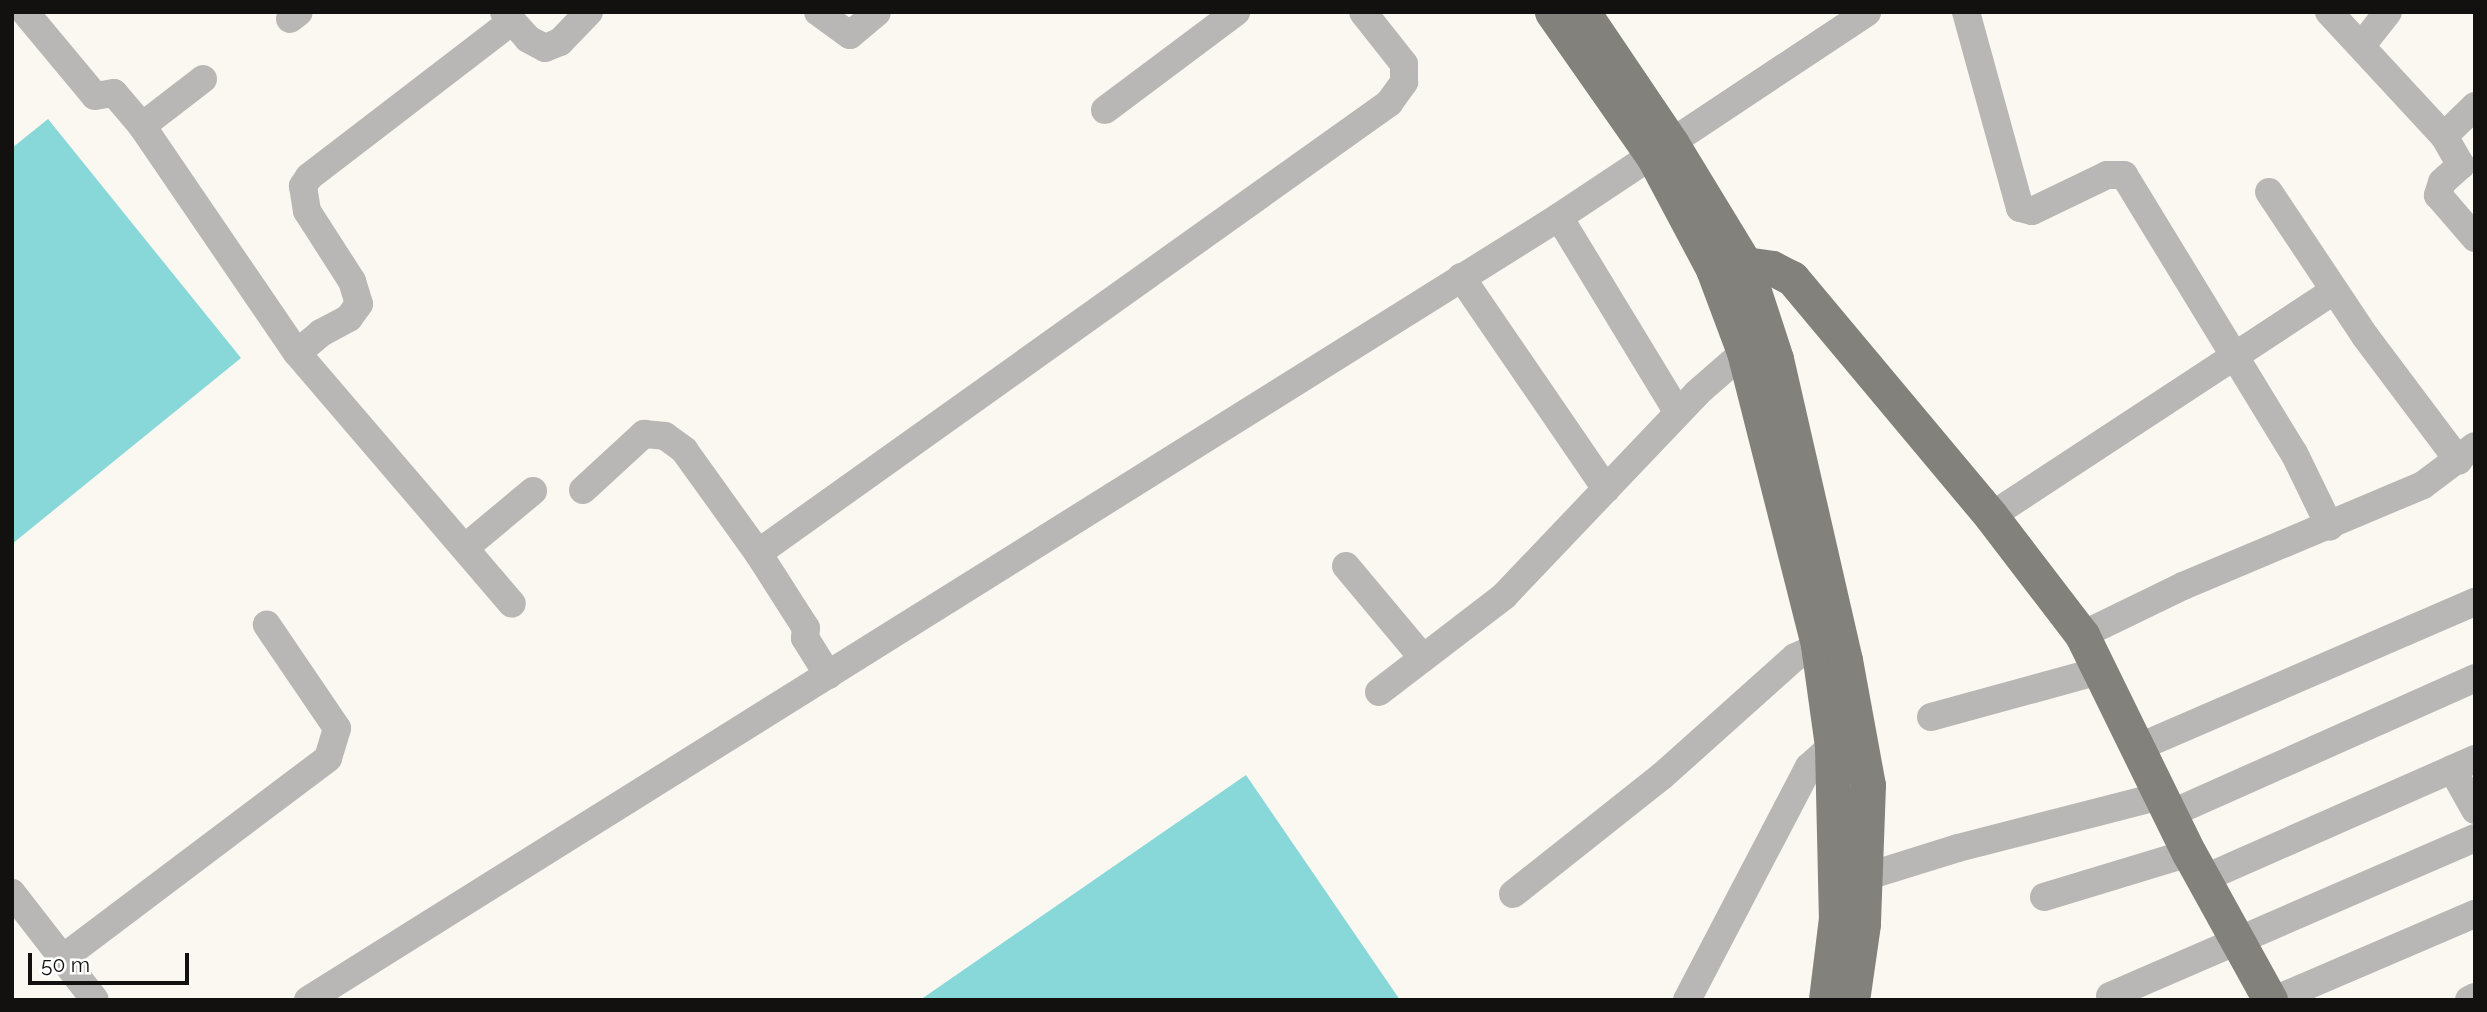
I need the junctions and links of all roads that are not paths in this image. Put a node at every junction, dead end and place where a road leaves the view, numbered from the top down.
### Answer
1 (25, 12) edge
2 (589, 12) edge
3 (818, 12) edge
4 (877, 12) edge
5 (1237, 12) edge
6 (1363, 12) edge
7 (1552, 12) edge
8 (1583, 12) edge
9 (1867, 12) edge
10 (1966, 12) edge
11 (2329, 12) edge
12 (2388, 12) edge
13 (508, 17) edge
14 (2362, 45) junction
15 (1600, 60) junction
16 (203, 79) dead end
17 (2475, 106) edge
18 (1105, 110) dead end
19 (142, 126) junction
20 (2444, 136) junction
21 (1663, 150) junction
22 (2269, 192) dead end
23 (1559, 216) junction
24 (2475, 238) edge
25 (1729, 267) junction
26 (1461, 276) junction
27 (2334, 292) junction
28 (1744, 352) junction
29 (297, 353) junction
30 (2233, 359) junction
31 (1678, 413) junction
32 (2467, 453) edge
33 (1606, 489) junction
34 (583, 490) dead end
35 (533, 491) dead end
36 (1991, 516) junction
37 (2330, 527) junction
38 (467, 547) junction
39 (758, 553) junction
40 (1346, 566) dead end
41 (2475, 602) edge
42 (512, 604) dead end
43 (267, 625) dead end
44 (2082, 635) junction
45 (1828, 641) junction
46 (1423, 658) junction
47 (834, 671) junction
48 (2099, 671) junction
49 (2475, 678) edge
50 (1379, 692) dead end
51 (1931, 717) dead end
52 (1832, 746) junction
53 (2137, 748) junction
54 (2463, 764) edge
55 (2165, 805) junction
56 (2475, 810) edge
57 (2475, 838) edge
58 (2196, 866) junction
59 (1865, 877) junction
60 (12, 893) edge
61 (1513, 894) dead end
62 (2044, 897) dead end
63 (2475, 914) edge
64 (2237, 943) junction
65 (63, 958) junction
66 (2110, 996) dead end
67 (2475, 997) edge
68 (95, 1000) edge
69 (308, 1000) edge
70 (1687, 1000) edge
71 (1826, 1000) edge
72 (1852, 1000) edge
73 (2272, 1000) edge
74 (2469, 1000) edge

1 - 19 street
2 - 13 street
3 - 4 street
5 - 18 street
6 - 39 street
7 - 15 main road
8 - 15 main road
9 - 21 street
10 - 30 street
11 - 14 street
12 - 14 street
13 - 29 street
14 - 20 street
15 - 21 main road
16 - 19 street
17 - 20 street
19 - 29 street
20 - 24 street
21 - 23 street
21 - 25 main road
22 - 27 street
23 - 26 street
23 - 31 street
25 - 28 main road
25 - 36 main road
25 - 45 main road
26 - 33 street
26 - 47 street
27 - 30 street
27 - 32 street
28 - 31 street
28 - 45 main road
29 - 38 street
30 - 36 street
30 - 37 street
31 - 33 street
32 - 37 street
33 - 46 street
34 - 39 street
35 - 38 street
36 - 44 main road
37 - 44 street
38 - 42 street
39 - 47 street
40 - 46 street
41 - 53 street
43 - 65 street
44 - 48 main road
45 - 52 main road
45 - 59 main road
45 - 61 street
46 - 50 street
47 - 69 street
48 - 51 street
48 - 53 main road
49 - 55 street
52 - 70 street
52 - 71 main road
53 - 55 main road
54 - 56 street
54 - 58 street
55 - 58 main road
55 - 59 street
57 - 64 street
58 - 62 street
58 - 64 main road
59 - 72 main road
60 - 65 street
63 - 73 street
64 - 66 street
64 - 73 main road
65 - 68 street
67 - 74 street

